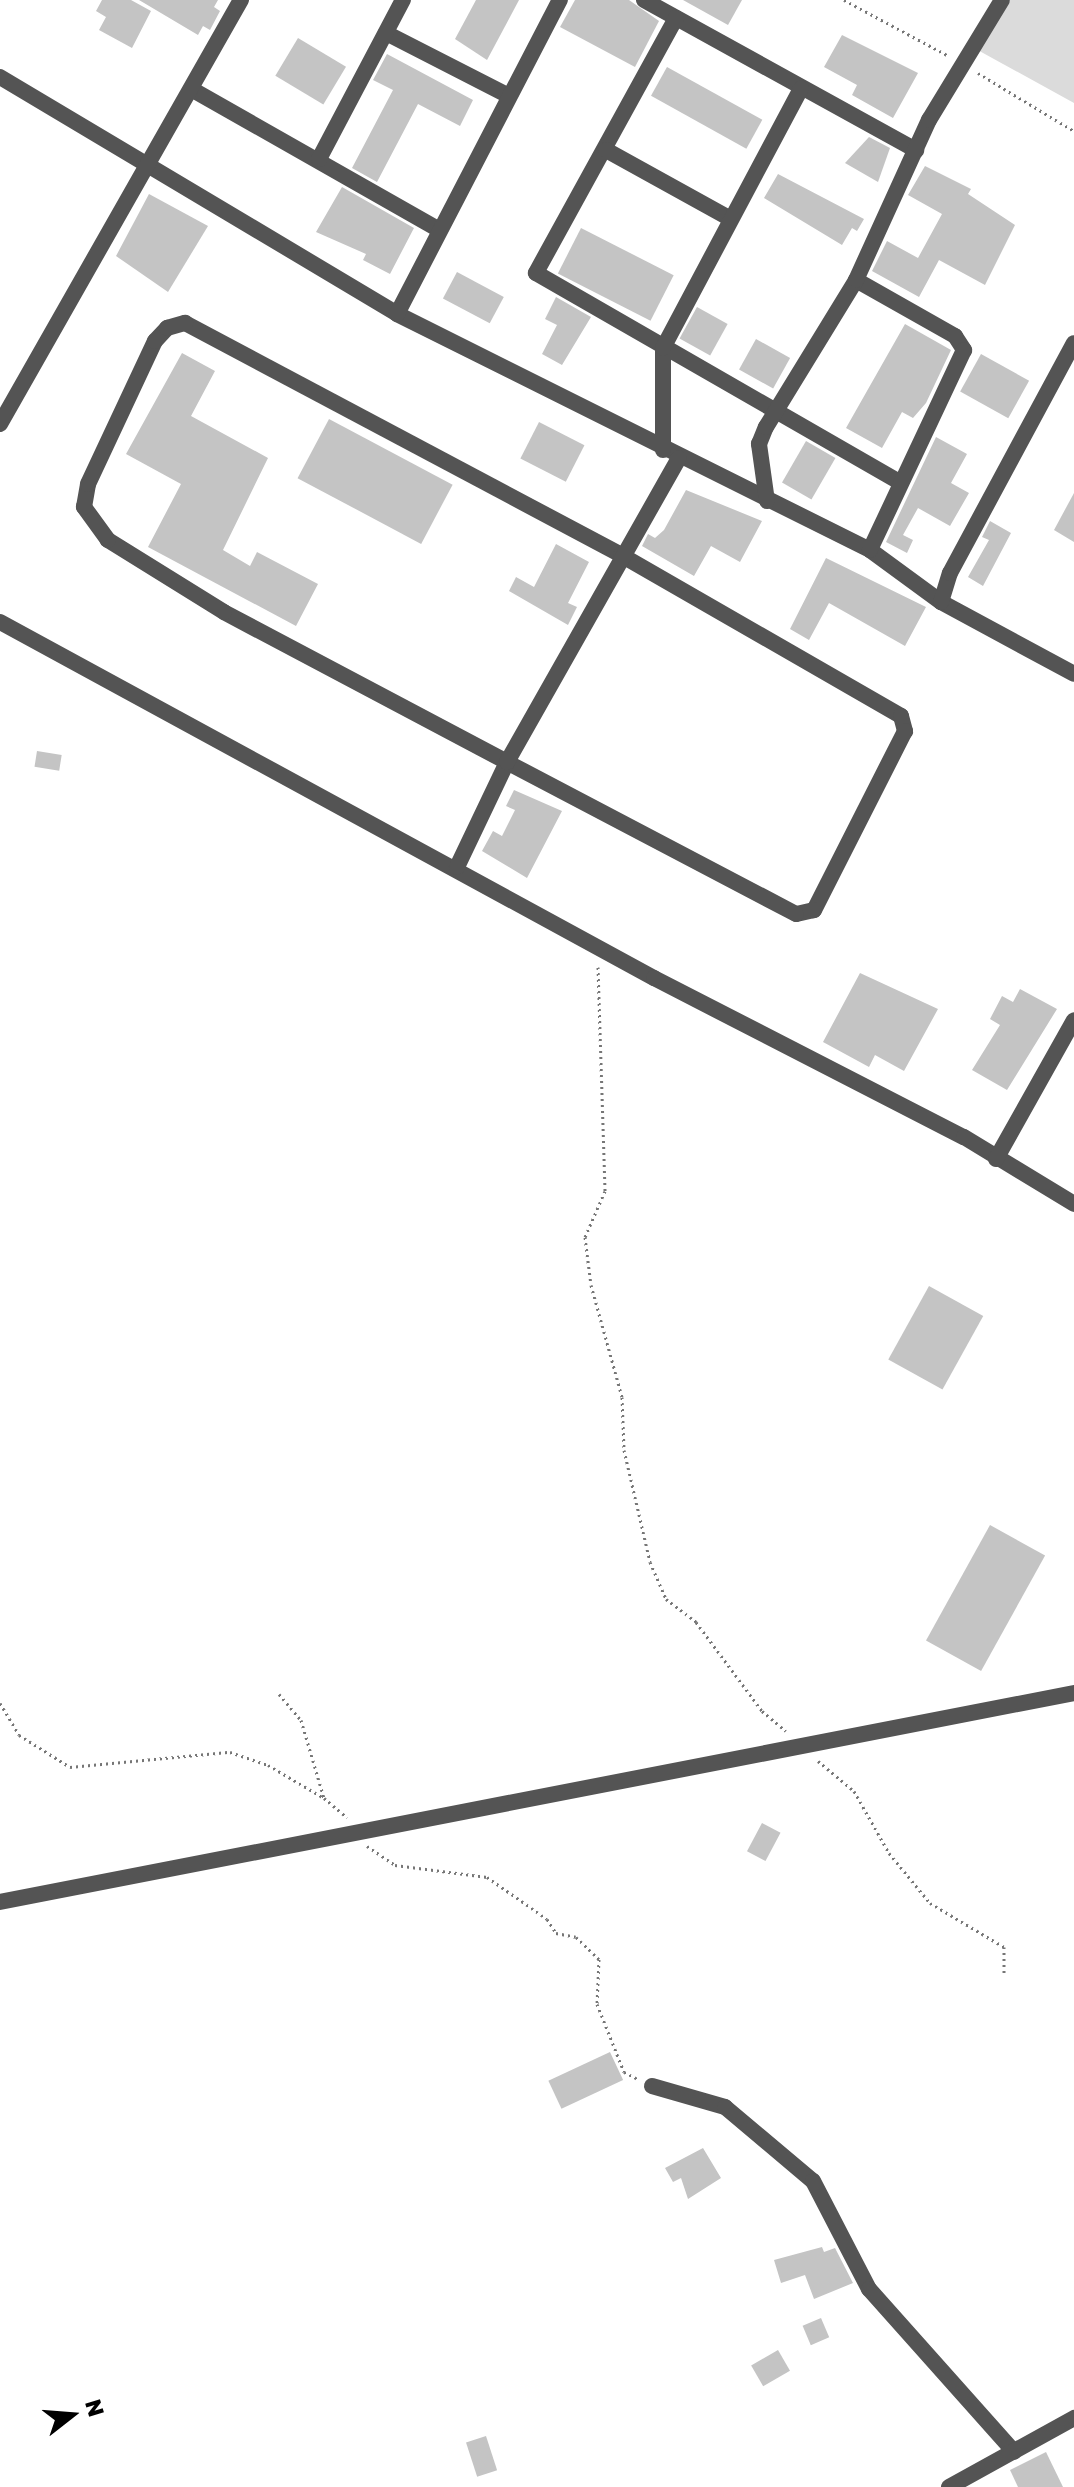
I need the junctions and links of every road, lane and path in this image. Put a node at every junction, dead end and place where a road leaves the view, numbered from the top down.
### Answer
1 (241, 0) edge
2 (403, 0) edge
3 (560, 0) edge
4 (644, 0) edge
5 (1002, 0) edge
6 (676, 18) junction
7 (386, 33) junction
8 (0, 77) edge
9 (801, 88) junction
10 (193, 90) junction
11 (509, 96) junction
12 (606, 150) junction
13 (916, 150) junction
14 (319, 159) junction
15 (146, 166) junction
16 (729, 218) junction
17 (438, 229) junction
18 (856, 280) junction
19 (397, 314) junction
20 (1074, 343) edge
21 (663, 348) junction
22 (779, 409) junction
23 (0, 424) edge
24 (663, 450) junction
25 (679, 458) junction
26 (900, 482) junction
27 (767, 501) junction
28 (870, 550) junction
29 (621, 555) junction
30 (941, 602) junction
31 (0, 622) edge
32 (1074, 674) edge
33 (507, 762) junction
34 (457, 867) junction
35 (599, 947) junction
36 (1074, 1020) edge
37 (996, 1159) junction
38 (1074, 1204) edge
39 (1074, 1693) edge
40 (279, 1694) dead end
41 (0, 1703) edge
42 (803, 1746) junction
43 (324, 1798) junction
44 (360, 1832) junction
45 (0, 1902) edge
46 (1004, 1973) dead end
47 (652, 2086) joint
48 (1074, 2418) edge
49 (1014, 2452) junction
50 (949, 2487) edge

1 - 10 street
2 - 7 street
3 - 11 street
4 - 6 street
5 - 13 street
6 - 9 street
6 - 12 street
7 - 11 street
7 - 14 street
8 - 15 street
9 - 13 street
9 - 16 street
10 - 14 street
10 - 15 street
11 - 17 street
12 - 16 street
12 - 21 street
13 - 18 street
14 - 17 street
15 - 19 street
15 - 23 street
16 - 21 street
17 - 19 street
18 - 22 street
18 - 26 street
19 - 24 street
20 - 30 street
21 - 22 street
21 - 24 street
22 - 26 street
22 - 27 street
24 - 25 street
25 - 27 street
25 - 29 street
26 - 28 street
27 - 28 street
28 - 30 street
29 - 33 street
29 - 33 street
29 - 33 street
30 - 32 street
31 - 34 street
33 - 34 street
34 - 35 street
35 - 37 street
35 - 42 path
36 - 37 street
37 - 38 street
39 - 42 street
40 - 43 path
41 - 43 path
42 - 44 street
42 - 46 path
43 - 44 path
44 - 45 street
44 - 47 path
47 - 49 street
48 - 49 street
49 - 50 street

